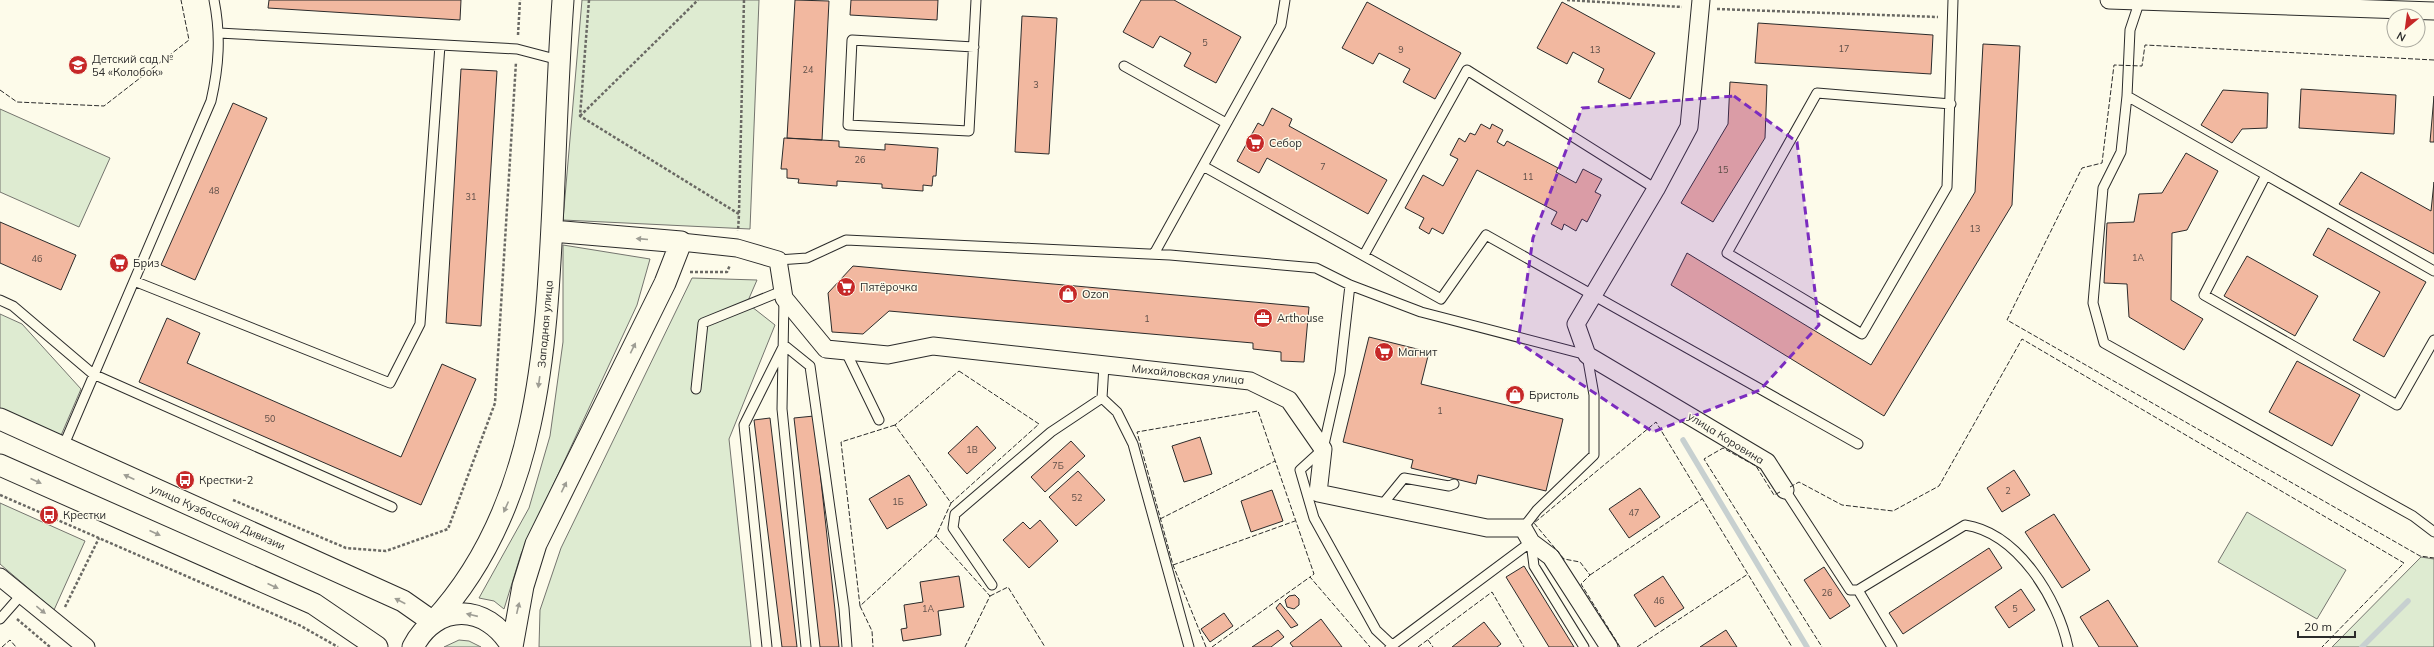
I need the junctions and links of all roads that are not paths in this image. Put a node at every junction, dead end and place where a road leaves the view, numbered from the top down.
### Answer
1 (214, 0) edge
2 (563, 0) edge
3 (976, 0) edge
4 (1285, 0) edge
5 (1953, 0) edge
6 (2109, 0) edge
7 (2140, 0) edge
8 (2247, 2) edge
9 (1700, 4) edge
10 (2434, 11) edge
11 (219, 33) junction
12 (440, 45) junction
13 (974, 47) junction
14 (559, 60) junction
15 (1124, 66) dead end
16 (2127, 96) junction
17 (1950, 104) junction
18 (1226, 123) junction
19 (1203, 166) junction
20 (2266, 175) junction
21 (1656, 189) junction
22 (552, 231) junction
23 (681, 242) junction
24 (1154, 254) junction
25 (1364, 255) junction
26 (778, 260) junction
27 (2434, 271) edge
28 (134, 281) junction
29 (1350, 285) junction
30 (783, 294) junction
31 (1595, 295) junction
32 (0, 300) edge
33 (2434, 340) edge
34 (784, 345) junction
35 (846, 352) junction
36 (1587, 355) junction
37 (1104, 365) junction
38 (93, 374) junction
39 (696, 389) dead end
40 (1102, 398) junction
41 (0, 419) edge
42 (879, 420) dead end
43 (1858, 444) dead end
44 (62, 447) junction
45 (1323, 449) junction
46 (0, 465) edge
47 (1454, 484) dead end
48 (1785, 490) joint
49 (1382, 505) junction
50 (392, 507) dead end
51 (2434, 532) edge
52 (1527, 535) junction
53 (0, 576) edge
54 (992, 585) dead end
55 (1858, 590) junction
56 (22, 594) junction
57 (0, 619) edge
58 (433, 622) junction
59 (1391, 646) edge
60 (86, 647) edge
61 (377, 647) edge
62 (412, 647) edge
63 (512, 647) edge
64 (767, 647) edge
65 (806, 647) edge
66 (847, 647) edge
67 (1189, 647) edge
68 (1584, 647) edge
69 (1610, 647) edge
70 (1892, 647) edge
71 (2068, 647) edge

1 - 11 lane
2 - 14 street, Западная улица
3 - 13 lane
4 - 18 lane
5 - 17 lane
6 - 7 street
7 - 8 street
7 - 16 lane
8 - 10 street
9 - 21 street
11 - 12 lane
11 - 28 lane
12 - 14 lane
12 - 28 lane
13 - 13 lane
14 - 22 street, Западная улица
15 - 18 lane
16 - 20 lane
16 - 51 lane
17 - 17 lane
18 - 19 lane
19 - 24 lane
19 - 25 lane
20 - 27 lane
20 - 33 lane
21 - 25 lane
21 - 31 street
23 -> 22 street
22 -> 58 street, Западная улица
23 - 26 street
63 -> 23 street
24 - 26 lane
24 - 29 lane
25 - 31 lane
26 - 30 street
28 - 38 lane
29 - 36 lane
29 - 45 lane
30 - 34 lane
30 - 35 street, Михайловская улица
30 - 39 lane
31 - 36 street
31 - 43 lane
32 - 38 lane
34 - 64 lane
34 - 65 lane
34 - 66 lane
35 - 37 street, Михайловская улица
35 - 42 lane
36 - 48 street, улица Коровина
36 - 52 lane
37 - 40 lane
37 - 45 street, Михайловская улица
38 - 44 lane
38 - 50 lane
40 - 54 lane
40 - 67 lane
41 - 44 street, улица Кузбасской Дивизии
58 -> 44 street, улица Кузбасской Дивизии
45 - 49 street
45 - 59 lane
46 -> 61 street
47 - 49 lane
48 - 55 lane, улица Коровина
49 - 52 street
52 - 59 lane
52 - 68 lane
52 - 69 street
53 - 56 street
55 - 70 lane, улица Коровина
55 - 71 lane
56 - 57 lane
56 -> 60 street
58 - 62 street, Западная улица
63 -> 58 street

